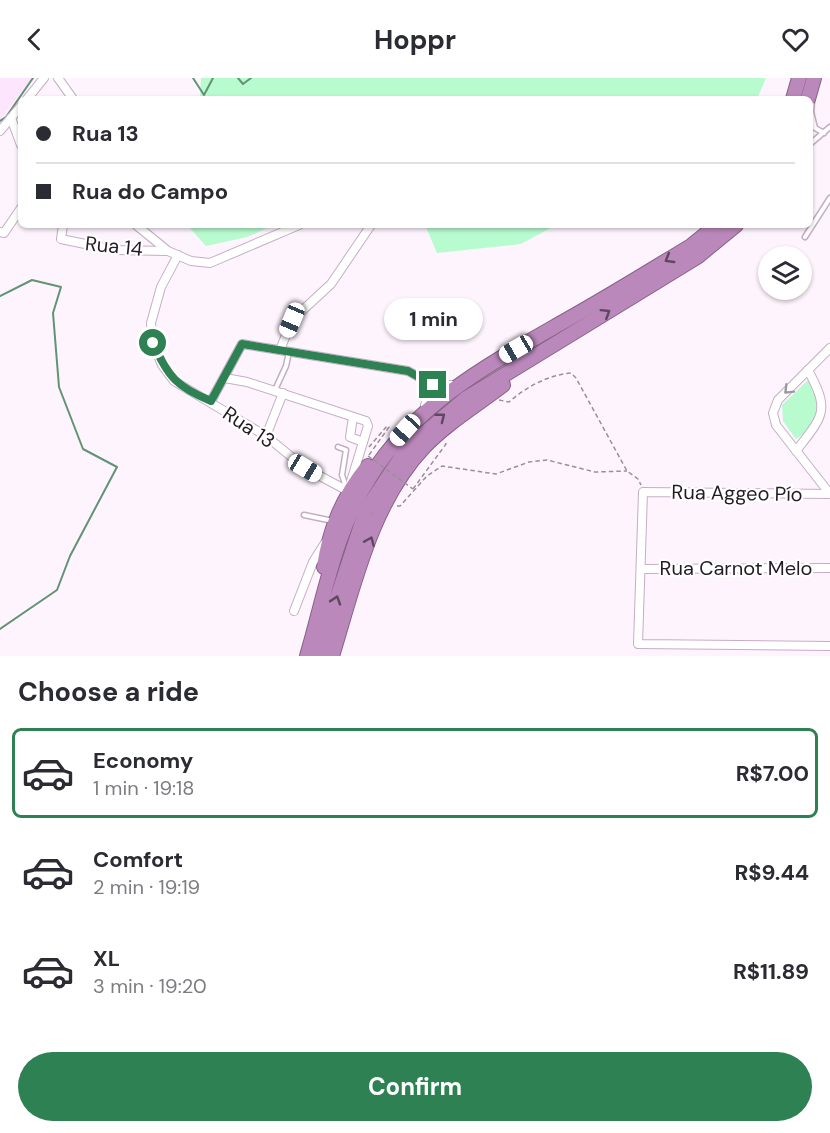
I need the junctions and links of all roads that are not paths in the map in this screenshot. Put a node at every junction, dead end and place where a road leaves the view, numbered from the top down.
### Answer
1 (44, 78) edge
2 (58, 78) edge
3 (799, 78) edge
4 (814, 78) edge
5 (29, 96) edge
6 (71, 96) edge
7 (794, 96) edge
8 (812, 96) edge
9 (18, 110) edge
10 (11, 118) junction
11 (813, 120) edge
12 (830, 128) edge
13 (0, 131) edge
14 (824, 133) junction
15 (18, 137) edge
16 (813, 142) edge
17 (830, 198) edge
18 (18, 212) edge
19 (813, 225) edge
20 (63, 228) edge
21 (140, 228) edge
22 (293, 228) edge
23 (369, 228) edge
24 (713, 228) edge
25 (732, 228) edge
26 (811, 228) edge
27 (0, 231) edge
28 (805, 237) dead end
29 (168, 251) junction
30 (178, 255) junction
31 (576, 332) junction
32 (830, 348) edge
33 (280, 350) junction
34 (289, 351) junction
35 (808, 370) junction
36 (225, 378) junction
37 (433, 385) junction
38 (458, 385) junction
39 (279, 392) junction
40 (443, 396) junction
41 (211, 401) junction
42 (425, 405) junction
43 (353, 417) junction
44 (266, 436) junction
45 (363, 442) junction
46 (338, 447) dead end
47 (796, 451) junction
48 (348, 491) junction
49 (830, 494) edge
50 (304, 516) dead end
51 (336, 522) junction
52 (328, 540) junction
53 (830, 568) edge
54 (642, 569) junction
55 (320, 602) junction
56 (294, 611) dead end
57 (830, 646) edge
58 (306, 656) edge
59 (318, 656) edge
60 (332, 656) edge

1 - 5 street
2 - 6 street
3 - 7 highway
4 - 8 highway
9 - 10 street
10 - 13 street
10 - 15 street
11 - 14 lane
12 - 14 lane
14 - 16 lane
17 - 19 lane
18 - 27 street
20 - 29 street, Rua 14
21 - 29 street
22 - 30 street
23 - 33 street
24 -> 38 highway
31 -> 25 highway
26 - 28 lane
29 - 30 street
30 - 41 street, Rua 13
59 -> 31 highway
60 -> 31 highway
32 - 35 street
33 - 34 street
33 - 36 street
34 - 37 street
34 - 39 lane
35 - 47 street
35 -> 47 street
36 - 39 street
36 - 41 street
37 - 38 street
37 - 42 street
38 - 40 highway
39 - 43 street
39 - 44 street
40 - 42 highway
40 - 55 highway
41 - 44 street, Rua 13
42 - 48 highway
43 - 45 street
43 - 45 street
44 - 48 street, Rua 13
45 - 48 street
46 - 48 lane
47 - 49 street
48 - 51 highway
49 - 54 street, Rua Aggeo Pío
50 - 51 lane
51 - 52 highway
52 - 55 highway
52 - 56 street
53 - 54 street, Rua Carnot Melo
54 - 57 street
55 - 58 highway

